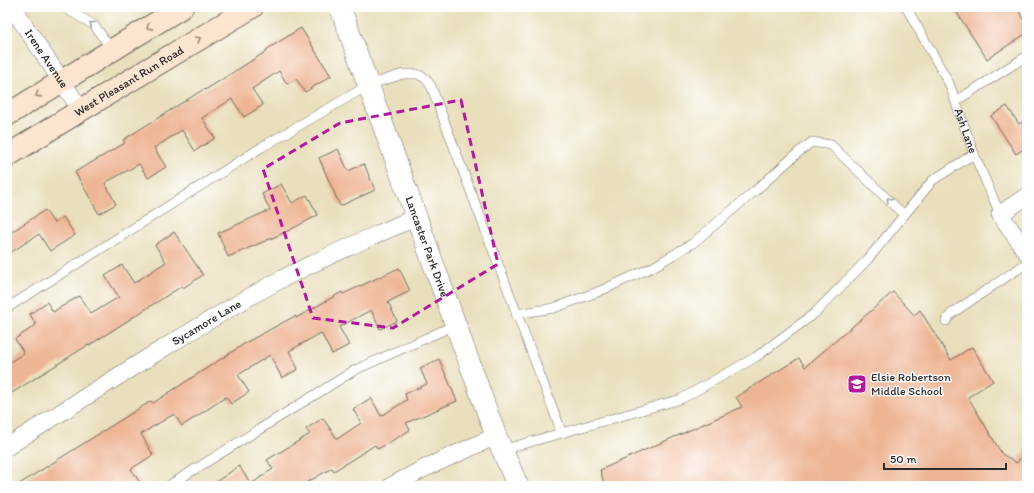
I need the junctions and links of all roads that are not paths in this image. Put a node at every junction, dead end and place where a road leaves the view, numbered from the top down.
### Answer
1 (63, 7) edge
2 (182, 7) edge
3 (252, 7) edge
4 (340, 7) edge
5 (906, 7) edge
6 (14, 8) edge
7 (112, 50) junction
8 (1027, 56) edge
9 (61, 81) junction
10 (369, 85) junction
11 (956, 101) junction
12 (81, 110) junction
13 (7, 115) edge
14 (974, 154) junction
15 (7, 156) edge
16 (1027, 196) edge
17 (1000, 214) junction
18 (904, 215) junction
19 (416, 217) junction
20 (1027, 253) edge
21 (1027, 263) edge
22 (7, 308) edge
23 (516, 314) junction
24 (946, 320) dead end
25 (456, 325) junction
26 (562, 433) junction
27 (499, 443) junction
28 (7, 447) edge
29 (168, 486) edge
30 (391, 486) edge
31 (518, 486) edge

7 -> 1 lane
2 -> 7 main road
12 -> 3 main road, West Pleasant Run Road
4 - 10 street, Lancaster Park Drive
5 - 11 lane, Ash Lane
6 - 9 street, Irene Avenue
7 - 9 main road
8 - 11 lane
9 - 12 street, Irene Avenue
9 -> 13 main road
10 - 19 street, Lancaster Park Drive
10 - 22 lane
10 - 23 lane
11 - 14 lane, Ash Lane
12 - 15 main road, West Pleasant Run Road
14 - 17 lane, Ash Lane
14 - 18 lane
16 - 17 street
17 - 20 street, Ash Lane
18 -> 23 lane
18 - 26 lane
19 - 25 street, Lancaster Park Drive
19 - 28 street, Sycamore Lane
21 - 24 lane
23 - 26 lane
25 - 27 street, Lancaster Park Drive
25 - 29 lane
26 - 27 lane
27 - 30 street
27 - 31 street, Lancaster Park Drive

